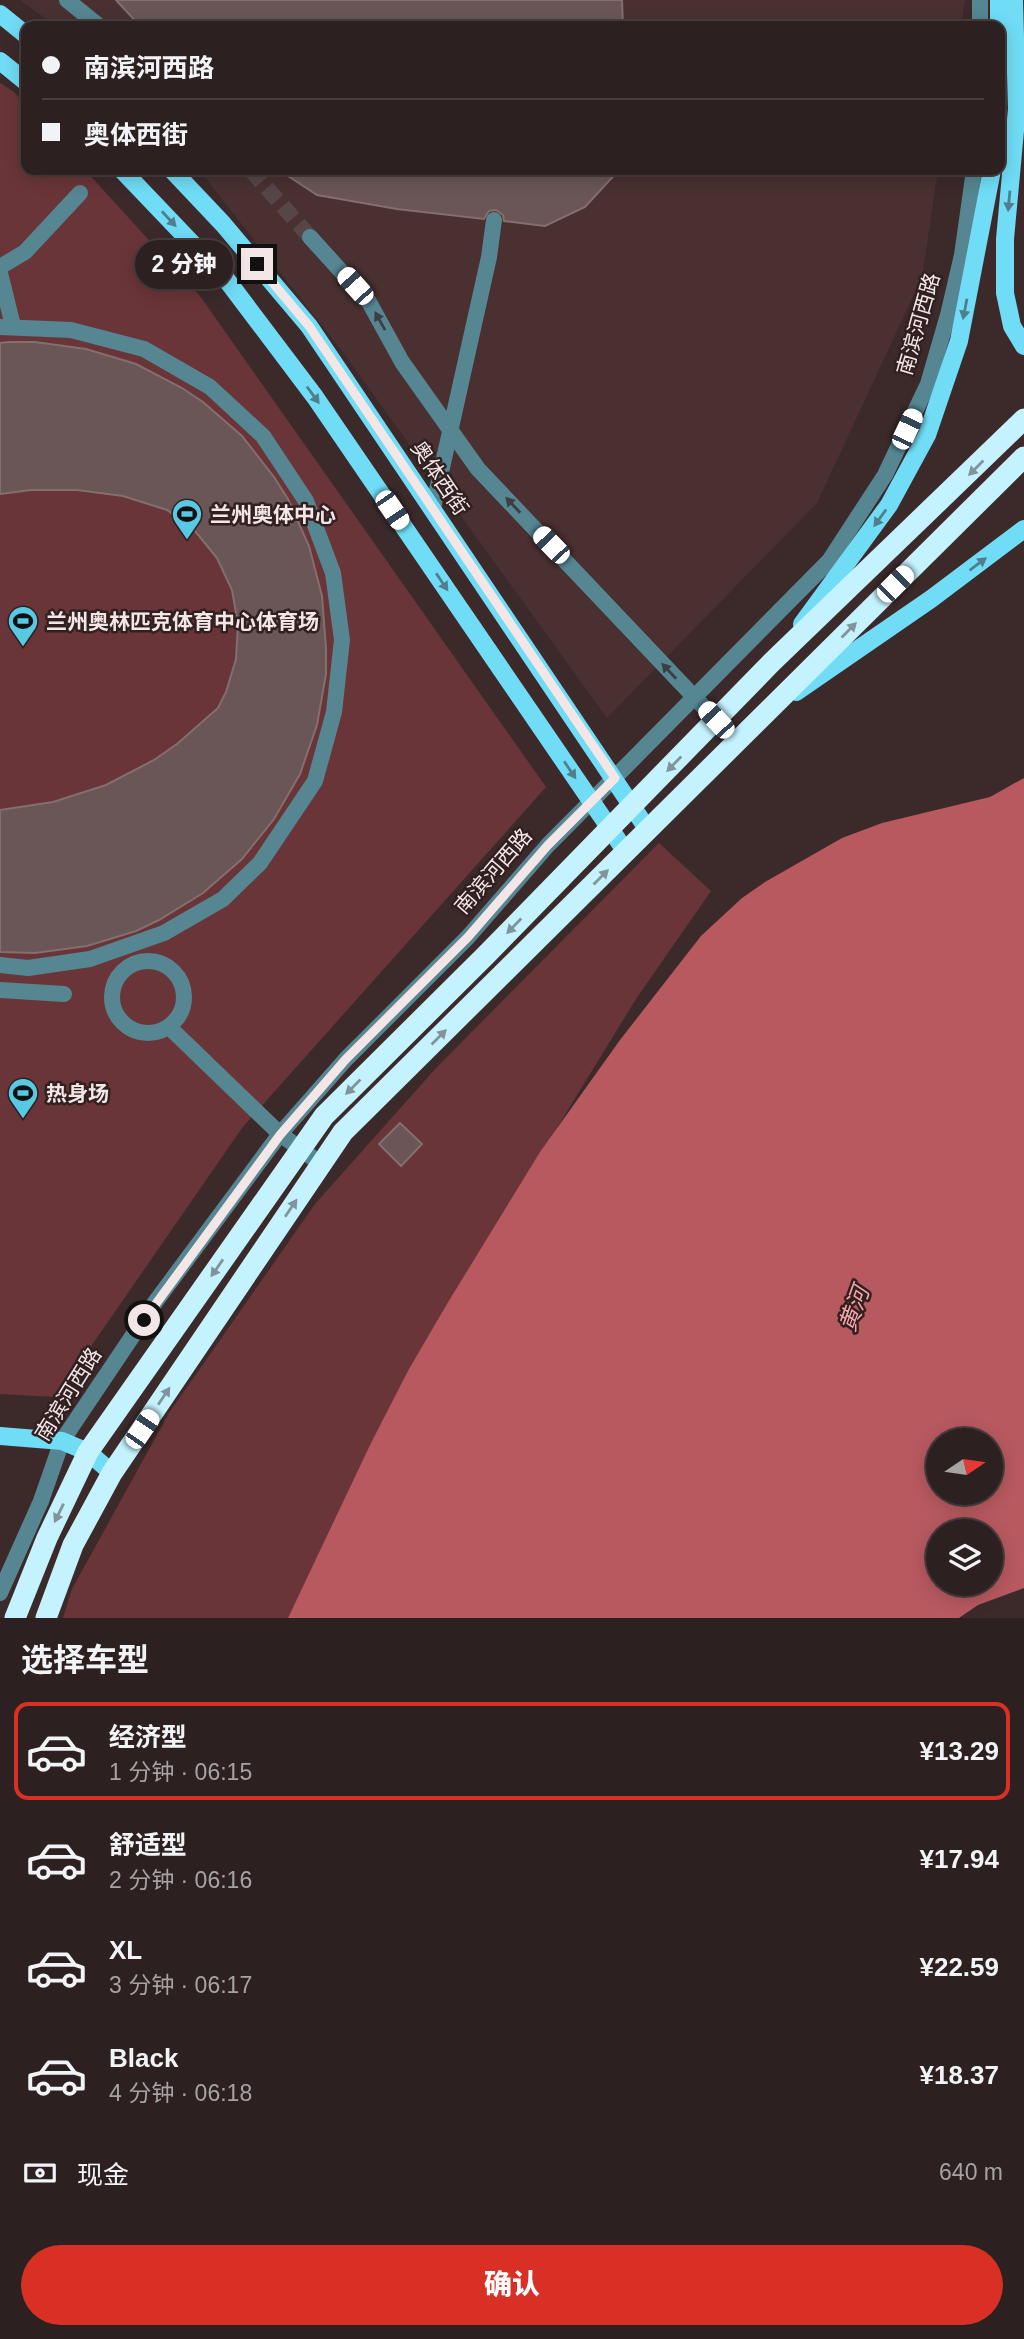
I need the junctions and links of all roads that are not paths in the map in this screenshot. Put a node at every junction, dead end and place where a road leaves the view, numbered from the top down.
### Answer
1 (67, 0) edge
2 (980, 0) edge
3 (999, 0) edge
4 (1014, 0) edge
5 (0, 14) edge
6 (93, 21) edge
7 (980, 21) edge
8 (999, 21) edge
9 (21, 30) edge
10 (0, 61) edge
11 (21, 78) edge
12 (127, 175) edge
13 (177, 175) edge
14 (973, 175) edge
15 (992, 175) edge
16 (80, 193) dead end
17 (494, 220) dead end
18 (310, 237) tunnel mouth
19 (0, 267) edge
20 (0, 273) edge
21 (6, 326) edge
22 (1024, 346) edge
23 (1024, 419) edge
24 (450, 430) junction
25 (1024, 457) edge
26 (1015, 468) edge
27 (433, 508) junction
28 (1024, 529) edge
29 (772, 662) junction
30 (695, 698) junction
31 (766, 713) junction
32 (716, 720) junction
33 (615, 778) junction
34 (591, 802) junction
35 (633, 806) junction
36 (609, 829) junction
37 (648, 830) junction
38 (626, 852) junction
39 (125, 948) junction
40 (0, 965) edge
41 (130, 965) junction
42 (0, 990) edge
43 (64, 994) dead end
44 (169, 1027) junction
45 (280, 1135) junction
46 (300, 1150) junction
47 (321, 1164) junction
48 (0, 1436) edge
49 (62, 1441) junction
50 (88, 1452) junction
51 (112, 1473) junction
52 (0, 1593) edge
53 (15, 1618) edge
54 (46, 1618) edge

1 - 6 street
2 - 7 street
3 - 8 main road
4 -> 22 main road
5 - 9 main road
10 - 11 main road
12 -> 34 main road
13 - 27 main road, 奥体西街
14 - 30 street, 南滨河西路
15 -> 29 main road
16 - 19 street
17 - 24 street
24 -> 18 street
20 - 21 street
21 - 39 street
23 -> 29 highway
24 - 27 street
30 -> 24 street
25 - 26 highway
31 -> 26 highway
27 - 33 main road, 奥体西街
31 -> 28 main road
29 - 32 highway
30 - 32 street
30 - 33 street, 南滨河西路
31 - 37 highway
32 -> 35 highway
33 - 34 street, 南滨河西路
33 - 35 main road, 奥体西街
34 - 36 main road
34 - 45 street, 南滨河西路
35 - 36 highway
35 - 37 main road, 奥体西街
36 - 38 main road
36 -> 46 highway
37 - 38 highway
47 -> 38 highway
39 - 40 street
39 - 41 street
41 - 44 street
41 - 44 street
42 - 43 street
44 - 45 street
45 - 46 street
45 - 49 street, 南滨河西路
46 - 47 street
46 -> 50 highway
51 -> 47 highway
48 - 49 main road
49 - 50 main road
49 - 52 street, 南滨河西路
50 - 51 main road
50 -> 53 highway
51 - 54 highway

